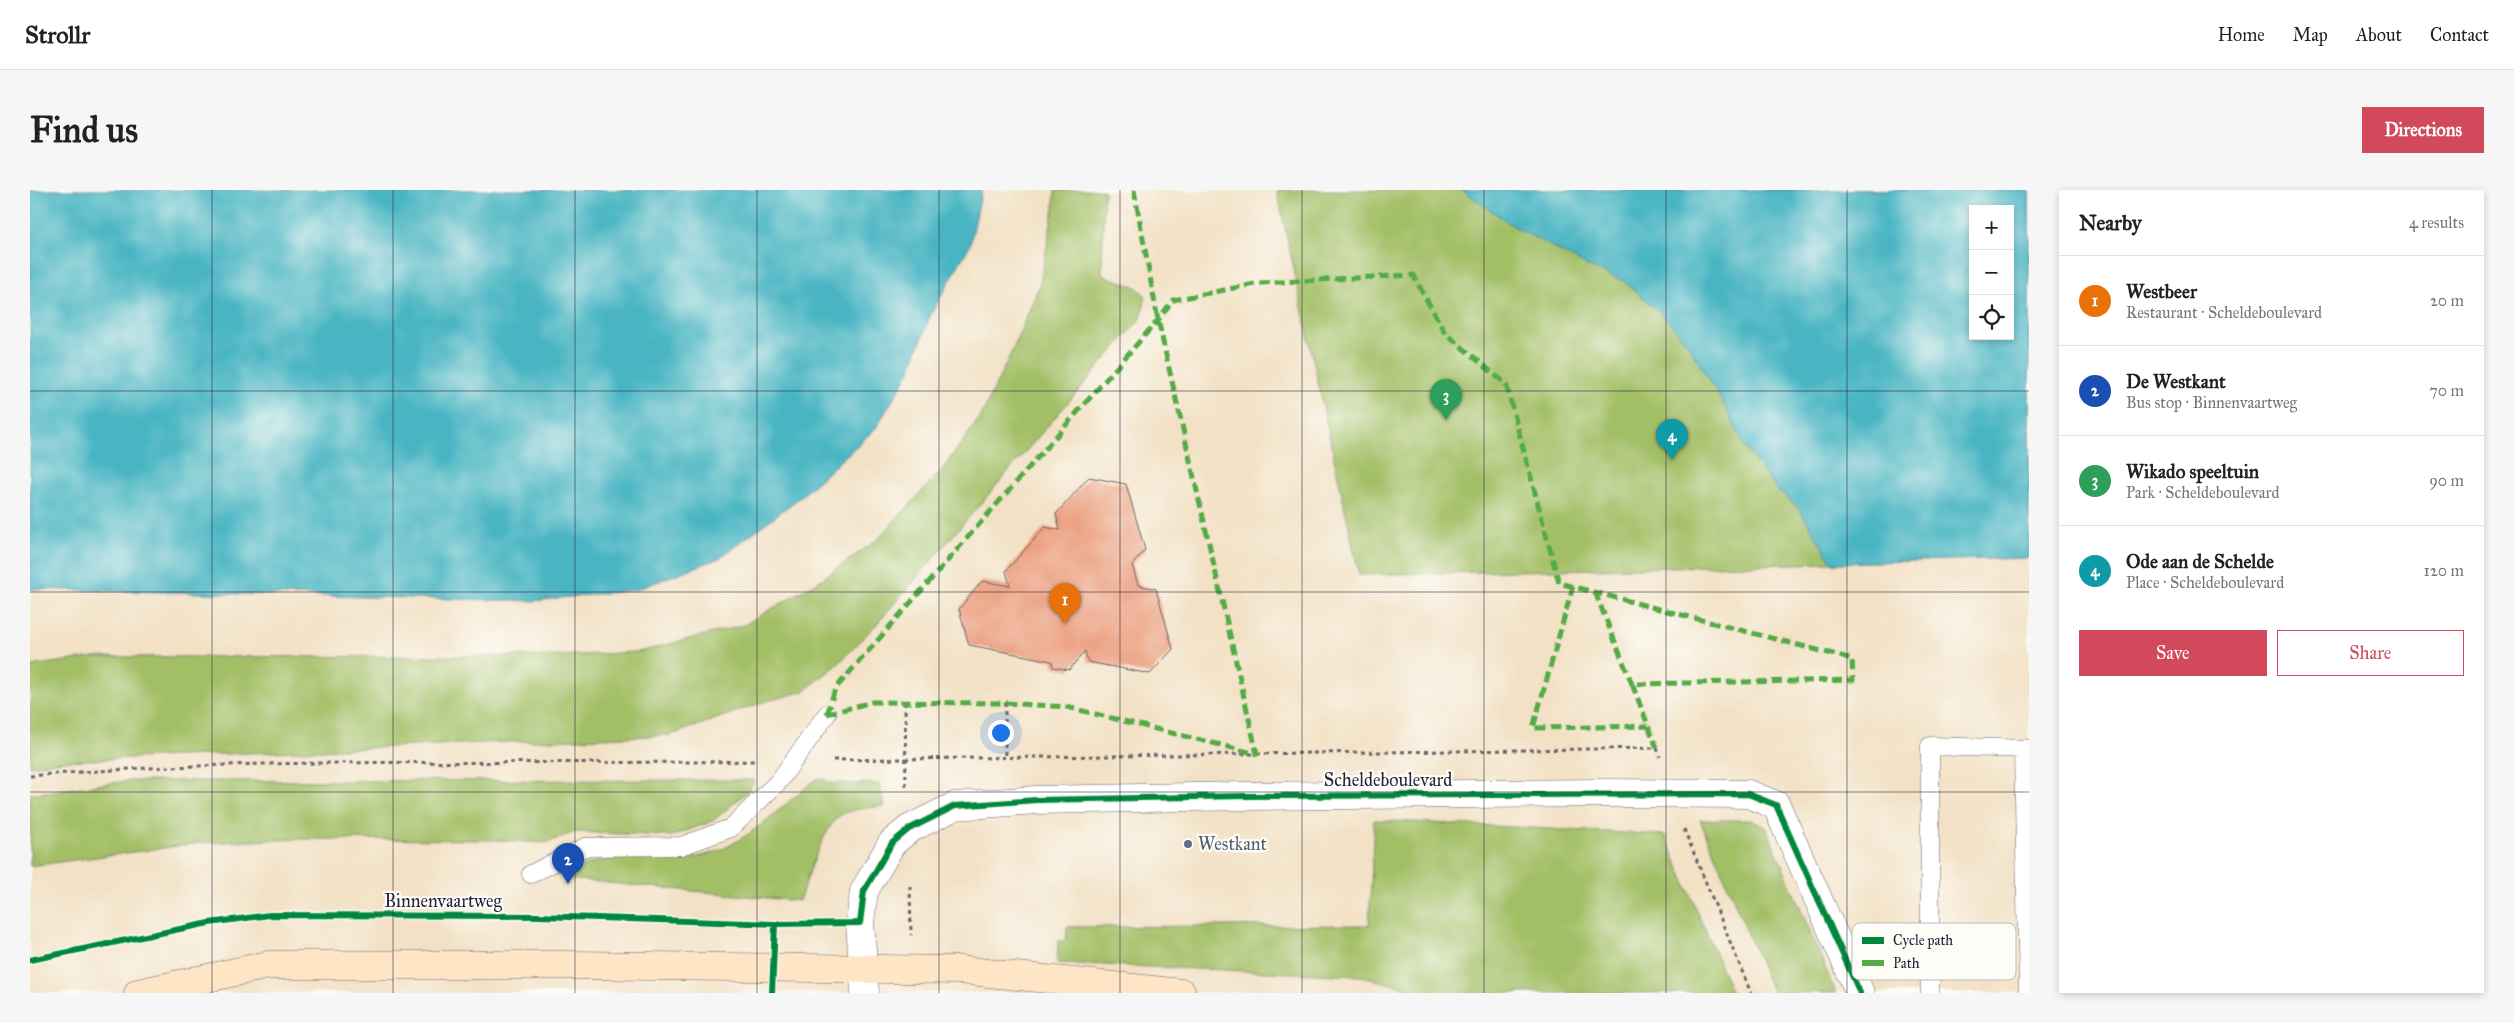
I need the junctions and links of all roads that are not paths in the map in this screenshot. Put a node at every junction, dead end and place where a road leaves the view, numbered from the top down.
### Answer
1 (827, 714) dead end
2 (2026, 750) edge
3 (531, 874) dead end
4 (1930, 923) edge
5 (2028, 932) edge
6 (1852, 975) edge
7 (864, 980) edge
8 (1854, 980) edge
9 (1930, 980) edge
10 (1172, 992) edge
11 (138, 993) edge
12 (1125, 993) edge
13 (1860, 993) edge
14 (1930, 993) edge
15 (2028, 993) edge

1 - 3 lane
2 - 4 lane
2 - 5 lane
5 - 15 lane
6 - 7 street, Scheldeboulevard
7 - 10 main road
7 - 11 main road
8 - 13 street, Scheldeboulevard
9 - 14 lane
10 - 12 main road

